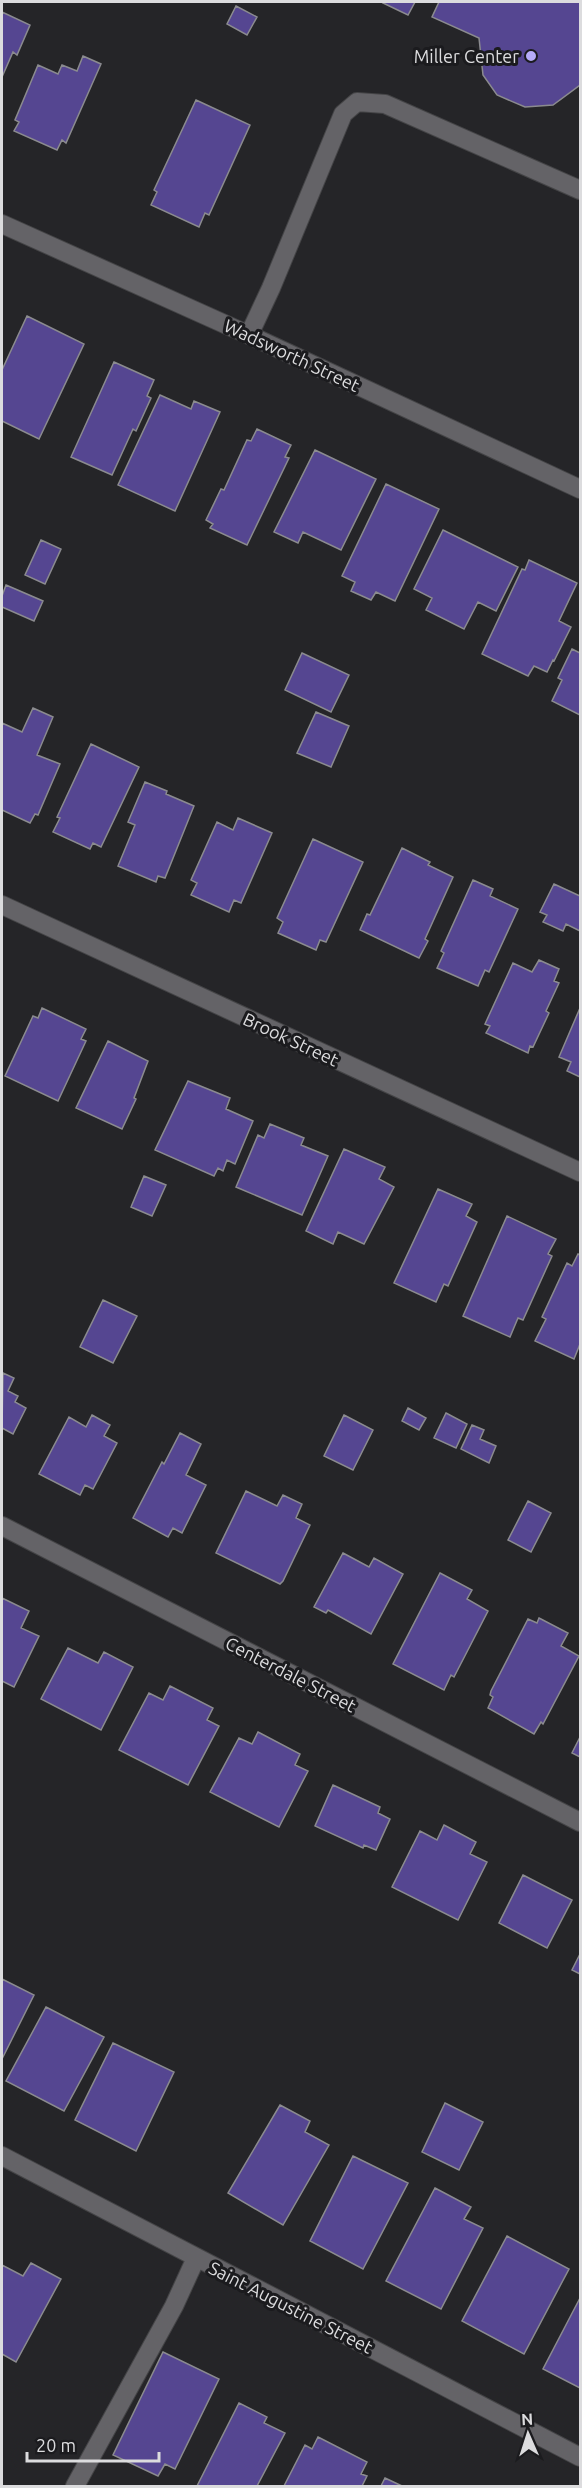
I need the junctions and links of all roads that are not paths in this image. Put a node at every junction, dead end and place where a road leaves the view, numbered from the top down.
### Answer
1 (580, 190) edge
2 (2, 224) edge
3 (249, 335) junction
4 (580, 489) edge
5 (2, 905) edge
6 (580, 1172) edge
7 (2, 1526) edge
8 (580, 1822) edge
9 (2, 2156) edge
10 (196, 2258) junction
11 (580, 2457) edge
12 (75, 2487) edge

1 - 3 street
2 - 3 street, Wadsworth Street
3 - 4 street, Wadsworth Street
5 - 6 street, Brook Street
7 - 8 street, Centerdale Street
9 - 10 street, Saint Augustine Street
10 - 11 street, Saint Augustine Street
10 - 12 street

